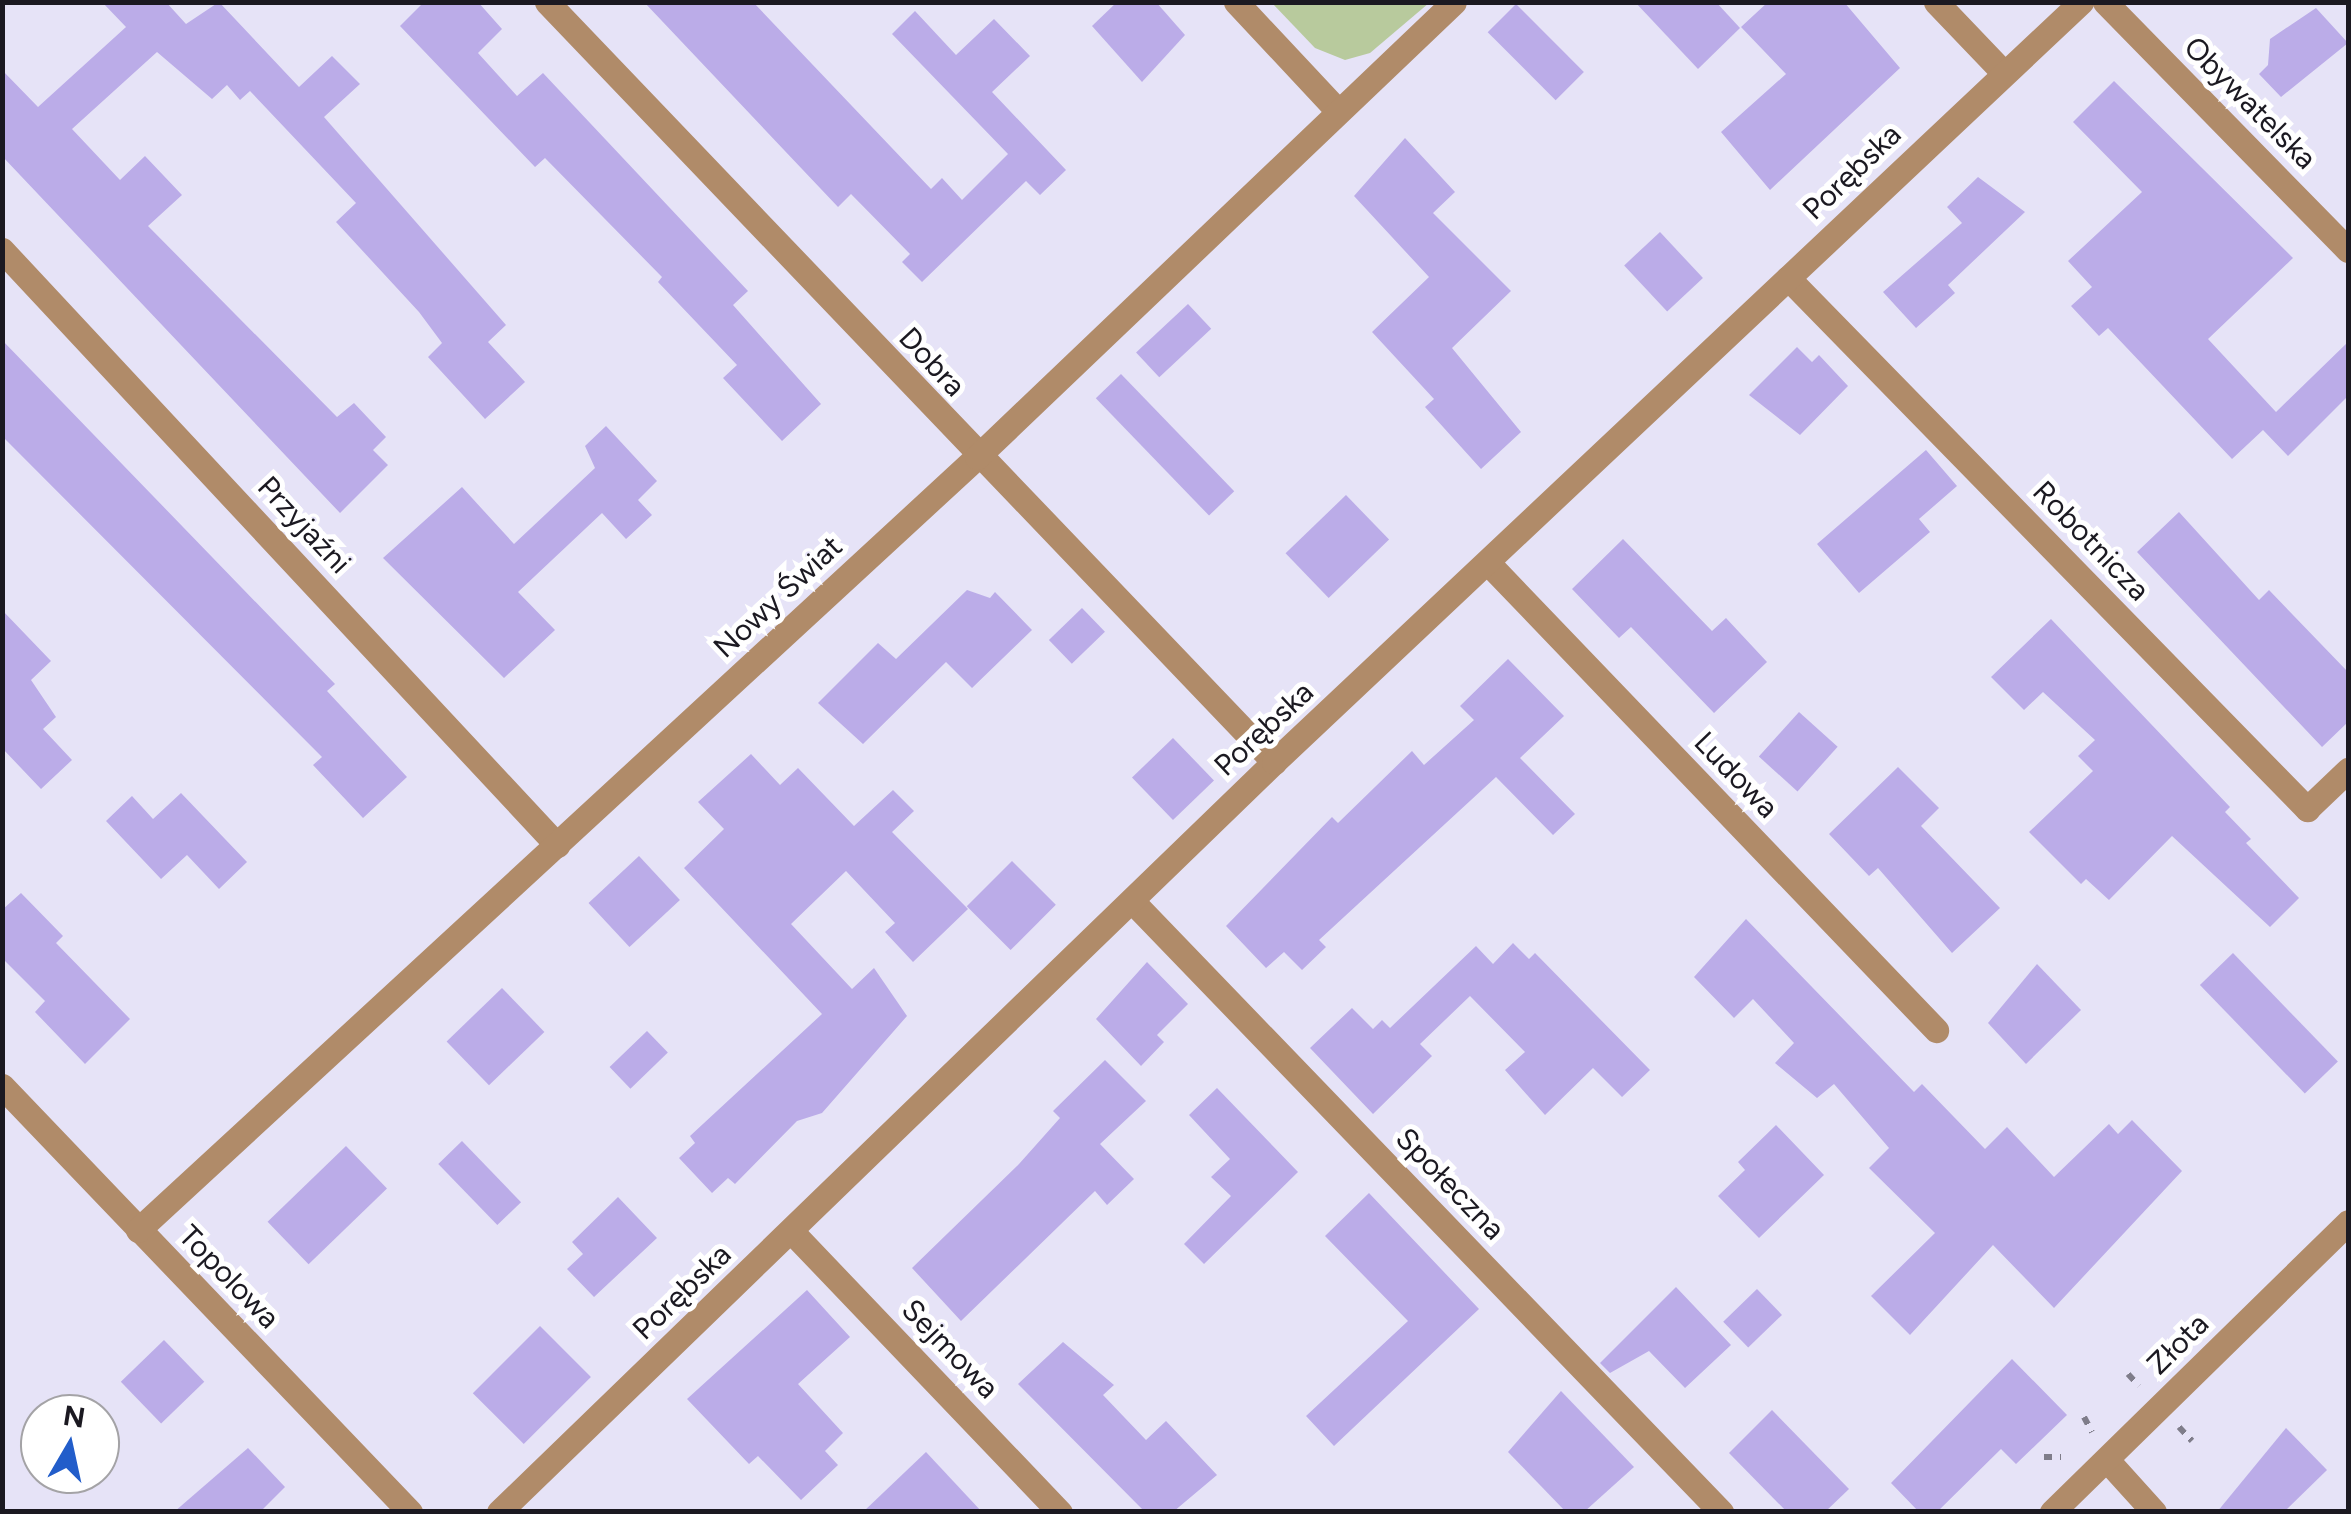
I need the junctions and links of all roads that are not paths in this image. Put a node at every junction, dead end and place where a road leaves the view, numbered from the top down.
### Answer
1 (547, 2) edge
2 (1236, 2) edge
3 (1454, 2) edge
4 (1936, 2) edge
5 (2081, 2) edge
6 (2105, 2) edge
7 (2003, 72) junction
8 (1336, 109) junction
9 (2, 250) edge
10 (2348, 250) edge
11 (1788, 278) junction
12 (977, 457) junction
13 (1488, 564) junction
14 (1274, 762) junction
15 (2348, 770) edge
16 (557, 846) junction
17 (1132, 901) junction
18 (1936, 1030) dead end
19 (2, 1086) edge
20 (2348, 1222) edge
21 (138, 1230) junction
22 (792, 1232) junction
23 (2107, 1460) junction
24 (410, 1512) edge
25 (499, 1512) edge
26 (1060, 1512) edge
27 (1721, 1512) edge
28 (2052, 1512) edge
29 (2154, 1512) edge

1 - 12 street, Dobra
2 - 8 street
3 - 8 street, Nowy Świat
4 - 7 street
5 - 7 street, Porębska
6 - 10 street, Obywatelska
7 - 11 street, Porębska
8 - 12 street, Nowy Świat
9 - 16 street, Przyjaźni
11 - 13 street, Porębska
11 - 15 street, Robotnicza
12 - 14 street, Dobra
12 - 16 street, Nowy Świat
13 - 14 street, Porębska
13 - 18 street, Ludowa
14 - 17 street, Porębska
16 - 21 street, Nowy Świat
17 - 22 street, Porębska
17 - 27 street, Społeczna
19 - 21 street, Topolowa
20 - 23 street, Złota
21 - 24 street, Topolowa
22 - 25 street, Porębska
22 - 26 street, Sejmowa
23 - 28 street, Złota
23 - 29 street

